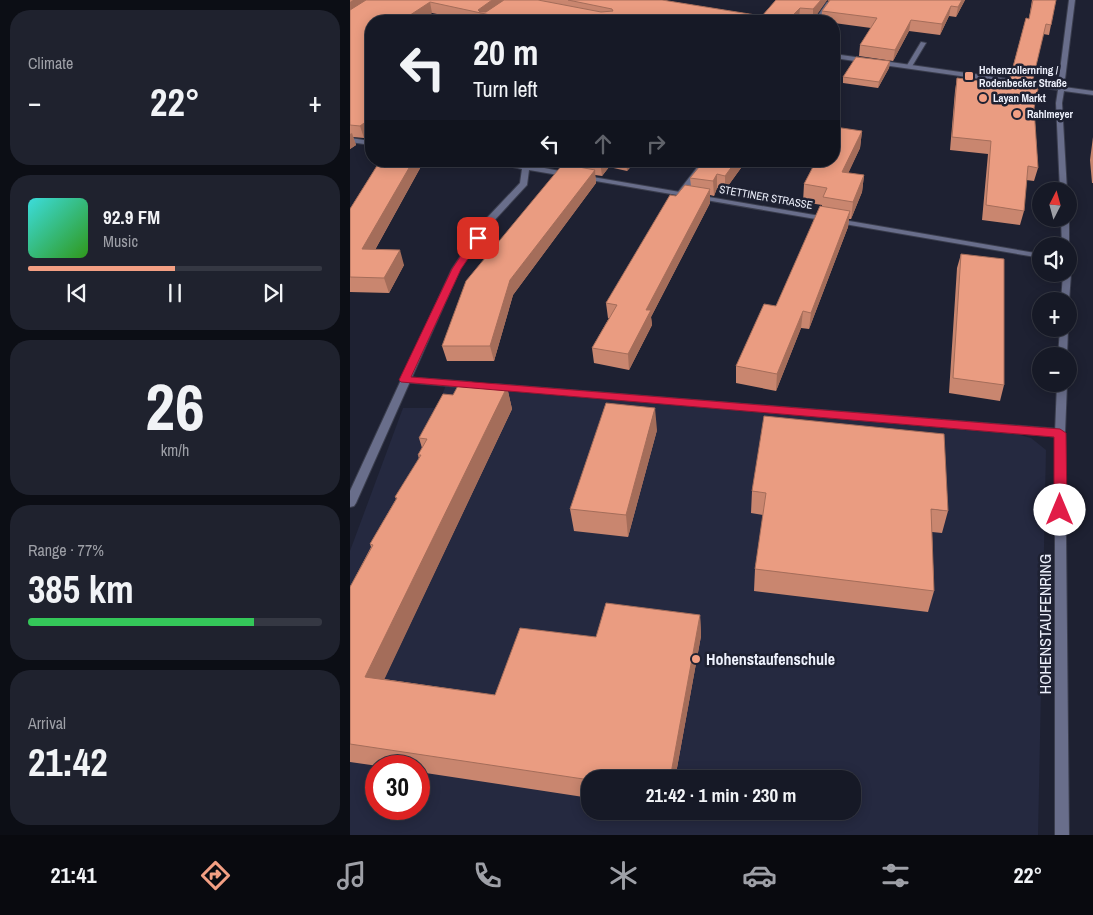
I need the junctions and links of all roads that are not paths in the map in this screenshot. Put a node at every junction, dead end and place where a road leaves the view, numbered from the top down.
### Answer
1 (1072, 0) edge
2 (829, 3) edge
3 (820, 15) edge
4 (924, 43) dead end
5 (840, 57) edge
6 (910, 67) junction
7 (1060, 88) junction
8 (1093, 93) edge
9 (350, 140) edge
10 (365, 142) edge
11 (526, 167) joint
12 (701, 167) edge
13 (1063, 182) edge
14 (681, 194) junction
15 (1032, 254) edge
16 (404, 380) junction
17 (1062, 392) edge
18 (1060, 433) junction
19 (350, 503) edge
20 (1062, 835) edge

1 - 7 street
2 - 3 street
4 - 6 street
5 - 6 street
6 - 7 street
7 - 8 street
7 - 13 street
9 - 10 street
11 - 14 street, STETTINER STRASSE
11 - 16 street
12 - 14 street
14 - 15 street, STETTINER STRASSE
16 - 18 street
16 - 19 street
17 - 18 street, HOHENSTAUFENRING
18 - 20 street, HOHENSTAUFENRING

